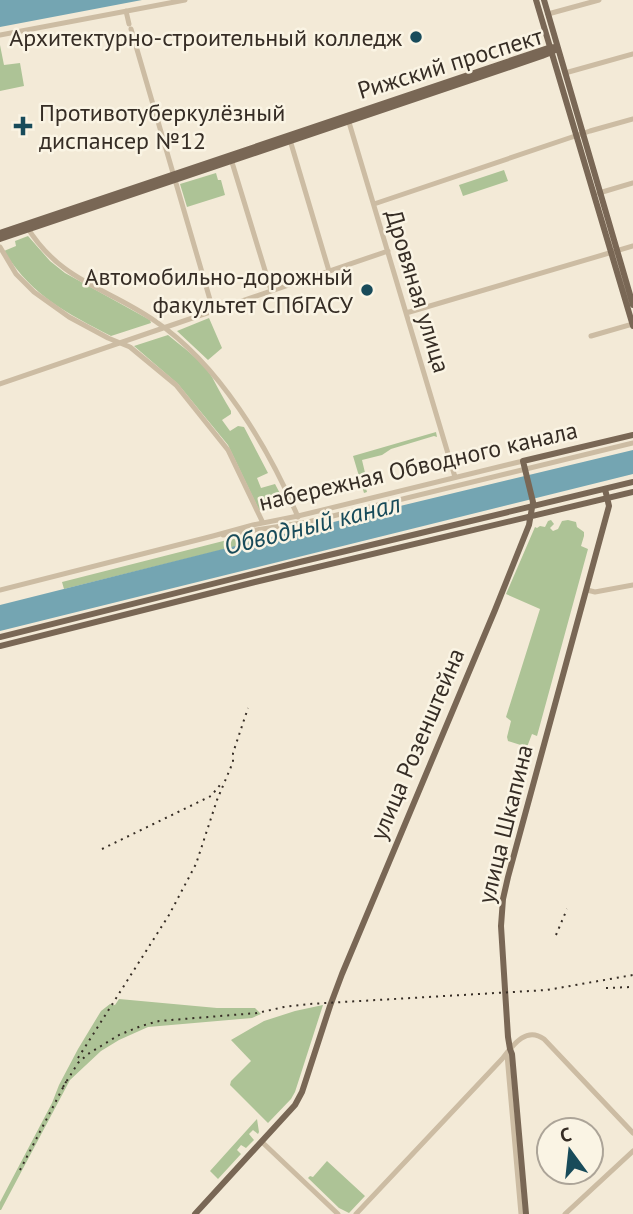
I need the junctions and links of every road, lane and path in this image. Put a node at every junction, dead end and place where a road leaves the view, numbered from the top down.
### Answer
1 (185, 0) edge
2 (536, 0) edge
3 (544, 0) edge
4 (599, 0) edge
5 (126, 11) junction
6 (548, 15) junction
7 (0, 35) edge
8 (554, 49) junction
9 (633, 54) edge
10 (565, 73) junction
11 (348, 118) junction
12 (633, 119) edge
13 (580, 135) junction
14 (289, 138) junction
15 (230, 158) junction
16 (174, 177) junction
17 (633, 183) edge
18 (597, 193) junction
19 (374, 204) junction
20 (27, 227) junction
21 (0, 233) edge
22 (0, 239) edge
23 (633, 246) edge
24 (0, 247) edge
25 (388, 251) junction
26 (614, 251) junction
27 (329, 271) junction
28 (271, 290) junction
29 (633, 305) edge
30 (213, 310) junction
31 (406, 313) junction
32 (633, 325) edge
33 (163, 327) junction
34 (591, 335) dead end
35 (120, 342) junction
36 (0, 384) edge
37 (633, 435) edge
38 (633, 443) edge
39 (524, 469) junction
40 (455, 477) junction
41 (633, 482) edge
42 (605, 489) junction
43 (633, 492) edge
44 (607, 498) junction
45 (533, 503) junction
46 (298, 516) junction
47 (531, 516) junction
48 (300, 523) junction
49 (264, 526) junction
50 (633, 585) edge
51 (0, 590) edge
52 (587, 590) junction
53 (0, 637) edge
54 (0, 646) edge
55 (510, 1049) junction
56 (633, 1133) edge
57 (262, 1142) junction
58 (633, 1151) edge
59 (195, 1214) edge
60 (338, 1214) edge
61 (356, 1214) edge
62 (521, 1214) edge
63 (526, 1214) edge
64 (565, 1214) edge

1 - 5 street
2 - 8 main road
3 - 6 main road
4 - 6 street
5 - 7 street
5 - 16 street
6 - 8 main road
8 - 10 main road
8 - 11 main road, Рижский проспект
8 - 13 main road
9 - 10 street
10 - 13 main road
11 - 14 main road, Рижский проспект
11 - 19 street, Дровяная улица
12 - 13 street
13 - 18 main road
13 - 19 street
14 - 15 main road, Рижский проспект
14 - 27 street
15 - 16 main road, Рижский проспект
15 - 28 street
16 - 20 main road, Рижский проспект
16 - 30 street
17 - 18 street
18 - 26 main road
19 - 25 street, Дровяная улица
20 - 21 main road, Рижский проспект
20 - 22 main road, Рижский проспект
20 - 33 street
23 - 26 street
24 - 35 street
25 - 27 street
25 - 31 street, Дровяная улица
26 - 29 main road
26 - 31 street
26 - 32 main road
27 - 28 street
28 - 30 street
30 - 33 street
31 - 40 street, Дровяная улица
32 - 34 street
33 - 35 street
33 - 46 street
35 - 36 street
35 - 49 street
37 - 39 main road, набережная Обводного канала
38 - 39 street, набережная Обводного канала
39 - 40 street, набережная Обводного канала
39 - 45 main road
39 - 48 street, набережная Обводного канала
40 - 46 street, набережная Обводного канала
41 - 42 main road
42 - 44 main road, улица Шкапина
42 - 45 main road
43 - 44 main road
44 - 47 main road
44 - 52 main road, улица Шкапина
45 - 47 main road, улица Розенштейна
45 - 53 main road
46 - 48 street
46 - 49 street, набережная Обводного канала
47 - 54 main road
47 - 57 main road, улица Розенштейна
48 - 49 street, набережная Обводного канала
49 - 51 street, набережная Обводного канала
50 - 52 street
52 - 55 main road, улица Шкапина
55 - 56 street
55 - 61 street
55 - 62 street
55 - 63 main road, улица Шкапина
57 - 59 main road, улица Розенштейна
57 - 60 street
58 - 64 street

